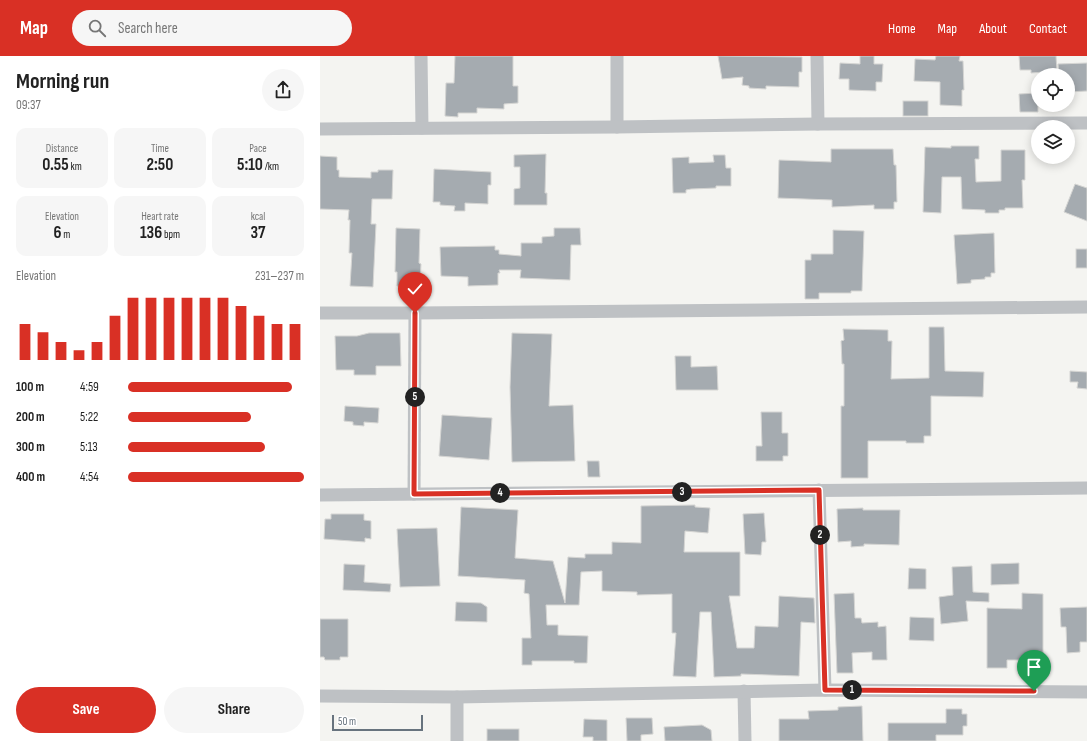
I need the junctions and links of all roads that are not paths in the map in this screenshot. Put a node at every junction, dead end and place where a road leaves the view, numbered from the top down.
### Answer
1 (421, 56) edge
2 (617, 56) edge
3 (817, 56) edge
4 (1087, 123) edge
5 (818, 124) junction
6 (617, 127) junction
7 (422, 128) junction
8 (320, 129) edge
9 (1087, 306) edge
10 (320, 313) edge
11 (415, 313) junction
12 (1087, 488) edge
13 (819, 490) junction
14 (414, 494) junction
15 (320, 495) edge
16 (825, 690) junction
17 (744, 691) junction
18 (1087, 692) edge
19 (320, 696) edge
20 (457, 697) junction
21 (457, 741) edge
22 (744, 741) edge

1 - 7 street
2 - 6 street
3 - 5 street
4 - 5 street
5 - 6 street
6 - 7 street
7 - 8 street
9 - 11 street
10 - 11 street
11 - 14 street
12 - 13 street
13 - 14 street
13 - 16 street
14 - 15 street
16 - 17 street
16 - 18 street
17 - 20 street
17 - 22 street
19 - 20 street
20 - 21 street

